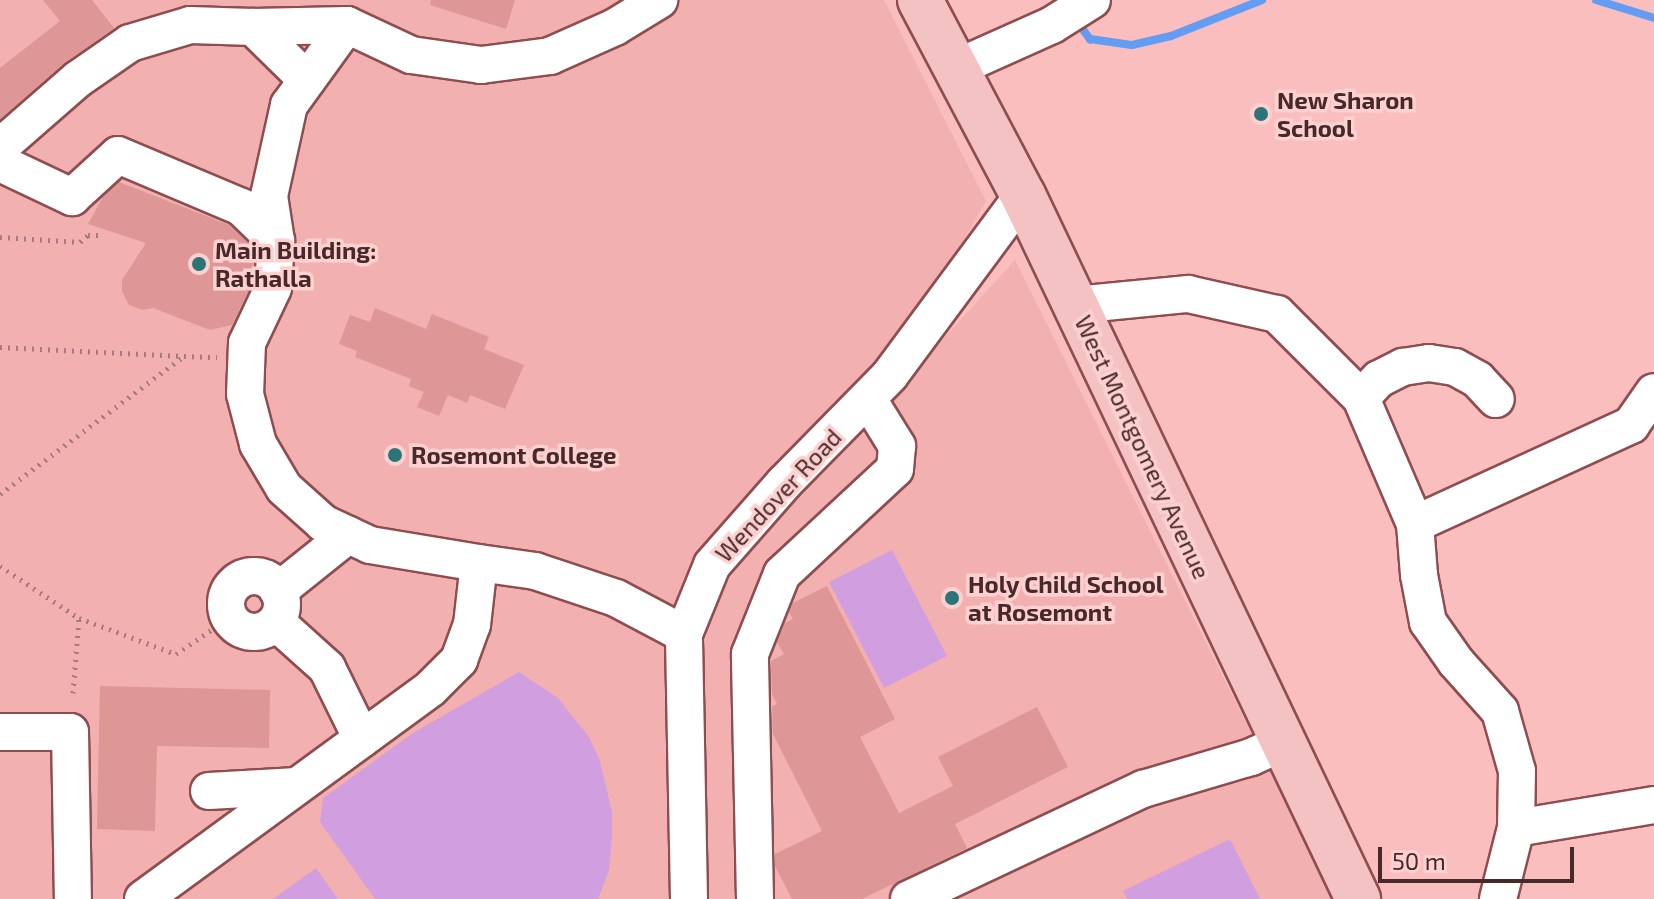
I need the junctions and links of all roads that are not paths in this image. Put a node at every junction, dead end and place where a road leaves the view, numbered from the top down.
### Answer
1 (659, 0) edge
2 (920, 0) edge
3 (1072, 2) edge
4 (347, 25) junction
5 (253, 27) junction
6 (951, 58) junction
7 (307, 80) junction
8 (0, 147) edge
9 (0, 163) edge
10 (1023, 195) junction
11 (276, 241) junction
12 (1075, 305) junction
13 (1654, 392) edge
14 (1361, 398) junction
15 (868, 399) junction
16 (1496, 399) dead end
17 (1415, 524) junction
18 (348, 535) junction
19 (479, 563) junction
20 (277, 606) junction
21 (229, 618) road end
22 (684, 634) junction
23 (0, 732) edge
24 (362, 739) junction
25 (1284, 742) junction
26 (297, 786) junction
27 (209, 791) dead end
28 (1654, 805) edge
29 (1516, 828) junction
30 (73, 899) edge
31 (143, 899) edge
32 (689, 899) edge
33 (755, 899) edge
34 (909, 899) edge
35 (1358, 899) edge
36 (1498, 899) edge

1 - 4 street
2 - 6 main road, West Montgomery Avenue
3 - 6 street
3 - 6 street
4 - 5 street
4 - 7 street
5 - 7 street
5 - 8 street
6 - 10 main road, West Montgomery Avenue
7 - 11 street
9 - 11 street
10 - 12 main road, West Montgomery Avenue
10 - 15 street, Wendover Road
11 - 18 street
12 - 14 street
12 - 25 main road, West Montgomery Avenue
13 - 17 street
14 - 16 street
14 - 17 street
15 - 22 street, Wendover Road
15 - 33 street
17 - 29 street
18 - 19 street
18 - 20 street
19 - 22 street
19 - 24 street
20 - 21 street
20 - 24 street
22 - 32 street, Wendover Road
23 - 30 street
24 - 26 street
25 - 34 street
25 - 35 main road, West Montgomery Avenue
26 - 27 street
26 - 31 street
28 - 29 street
29 - 36 street

